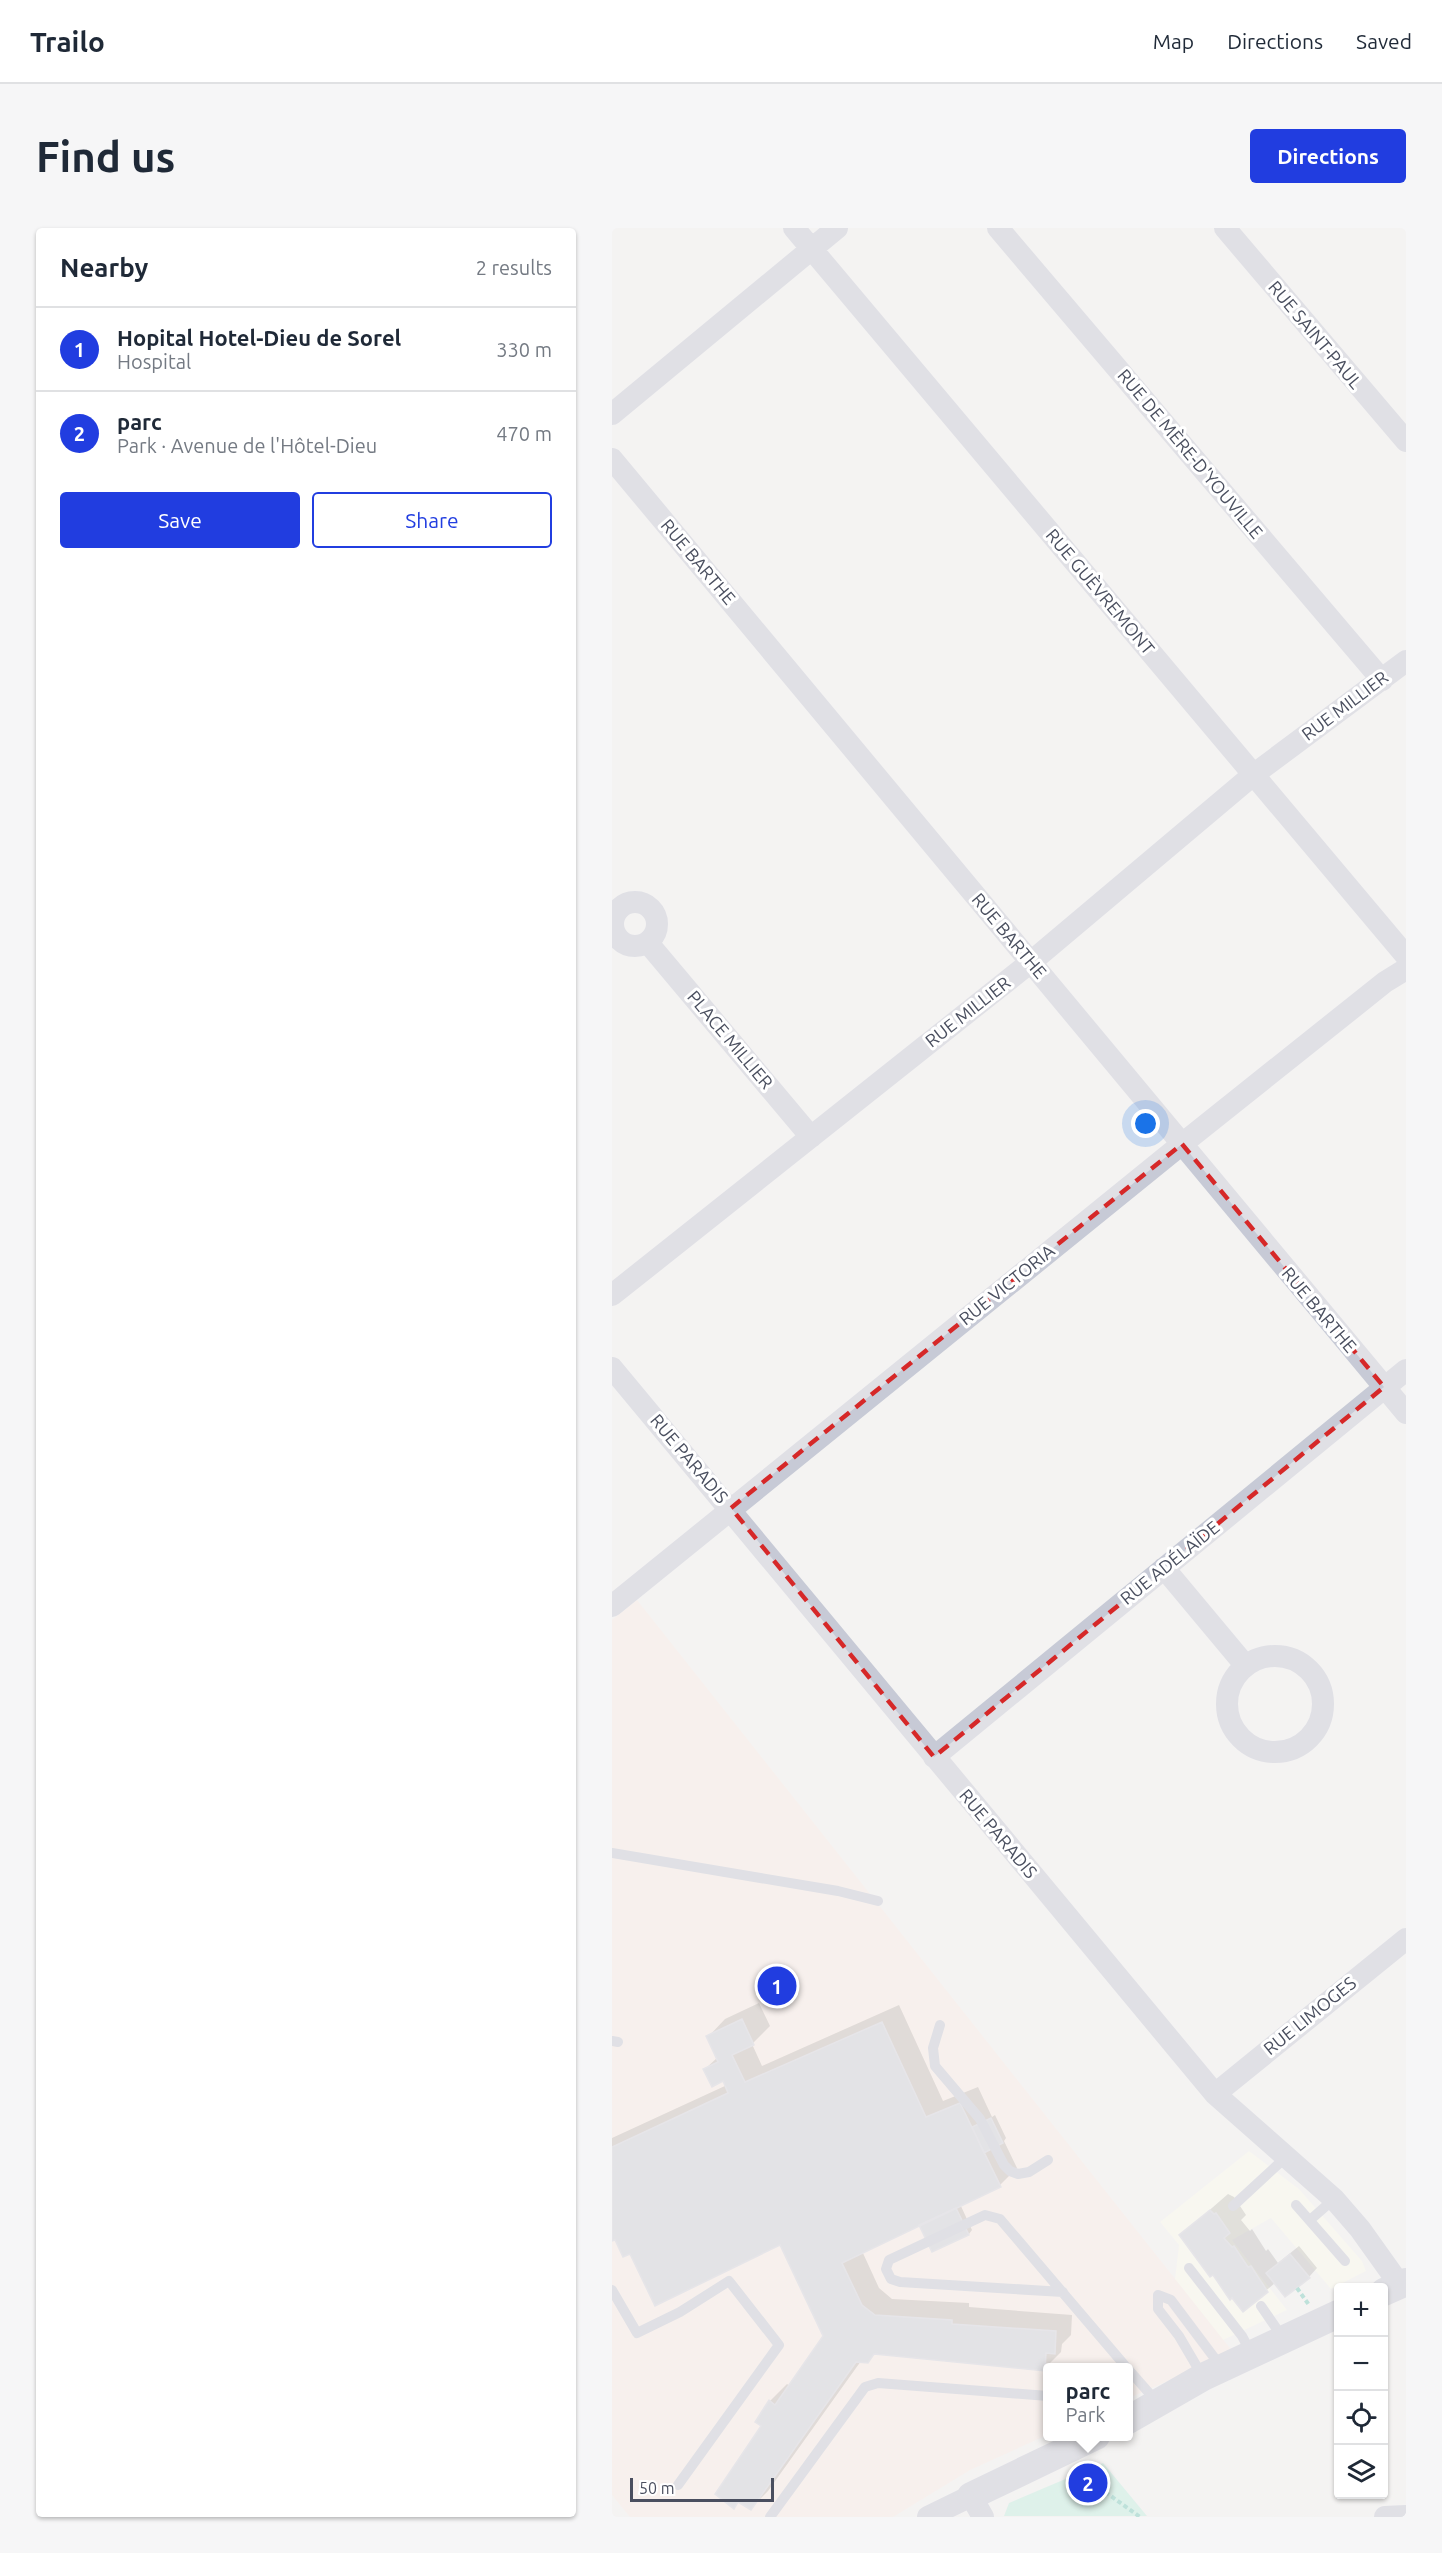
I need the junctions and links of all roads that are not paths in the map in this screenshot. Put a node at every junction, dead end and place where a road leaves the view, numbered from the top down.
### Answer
1 (794, 228) edge
2 (837, 228) edge
3 (998, 228) edge
4 (1225, 228) edge
5 (812, 249) junction
6 (612, 414) edge
7 (1406, 441) edge
8 (612, 459) edge
9 (1406, 661) edge
10 (1382, 680) junction
11 (1253, 775) junction
12 (612, 927) edge
13 (648, 943) junction
14 (1406, 956) edge
15 (1031, 962) junction
16 (1406, 969) edge
17 (811, 1137) junction
18 (1182, 1143) junction
19 (612, 1295) edge
20 (612, 1368) edge
21 (1406, 1370) edge
22 (1384, 1387) junction
23 (1406, 1413) edge
24 (731, 1508) junction
25 (1164, 1568) junction
26 (612, 1606) edge
27 (1245, 1665) junction
28 (934, 1758) junction
29 (612, 1853) edge
30 (878, 1900) dead end
31 (1406, 1939) edge
32 (940, 2025) dead end
33 (1215, 2094) junction
34 (1286, 2157) junction
35 (1048, 2160) dead end
36 (1334, 2199) junction
37 (1296, 2205) dead end
38 (1233, 2206) dead end
39 (1310, 2220) junction
40 (1345, 2261) dead end
41 (1189, 2268) dead end
42 (1396, 2286) edge
43 (612, 2290) edge
44 (1063, 2292) junction
45 (1261, 2306) dead end
46 (1334, 2316) edge
47 (1284, 2339) junction
48 (1252, 2354) junction
49 (1124, 2363) edge
50 (1213, 2373) junction
51 (1133, 2374) edge
52 (1043, 2396) edge
53 (1159, 2404) junction
54 (1133, 2417) edge
55 (1086, 2441) edge
56 (678, 2485) dead end
57 (977, 2507) edge
58 (1406, 2516) edge
59 (770, 2517) edge
60 (928, 2517) edge
61 (1386, 2517) edge

1 - 5 street, RUE GUÈVREMONT
2 - 5 street
3 - 10 street, RUE DE MÈRE-D'YOUVILLE
4 - 7 street, RUE SAINT-PAUL
5 - 6 street
5 - 11 street, RUE GUÈVREMONT
8 - 15 street, RUE BARTHE
9 - 10 street, RUE MILLIER
10 - 11 street, RUE MILLIER
11 - 14 street, RUE GUÈVREMONT
11 - 15 street, RUE MILLIER
12 - 13 street
12 - 13 street
13 - 17 street, PLACE MILLIER
15 - 17 street, RUE MILLIER
15 - 18 street, RUE BARTHE
16 - 18 street, RUE VICTORIA
17 - 19 street, RUE MILLIER
18 - 22 street, RUE BARTHE
18 - 24 street, RUE VICTORIA
20 - 24 street, RUE PARADIS
21 - 22 street, RUE ADÉLAÏDE
22 - 23 street, RUE BARTHE
22 - 25 street, RUE ADÉLAÏDE
24 - 26 street, RUE VICTORIA
24 - 28 street, RUE PARADIS
25 - 27 street
25 - 28 street, RUE ADÉLAÏDE
27 - 27 street
28 - 33 street, RUE PARADIS
29 - 30 lane
31 - 33 street, RUE LIMOGES
32 - 35 lane
33 - 34 street, RUE PARADIS
34 - 36 street, RUE PARADIS
34 - 38 lane
36 - 39 lane
36 - 42 street, RUE PARADIS
37 - 39 lane
39 - 40 lane
41 - 48 lane
43 - 56 lane
44 - 44 lane
44 - 49 lane
45 - 47 lane
46 - 47 street
47 - 48 street
48 - 50 street
50 - 50 lane
50 - 53 street
51 - 53 lane
52 - 59 lane
53 - 54 street
55 - 57 street
57 - 60 street
58 - 61 street

